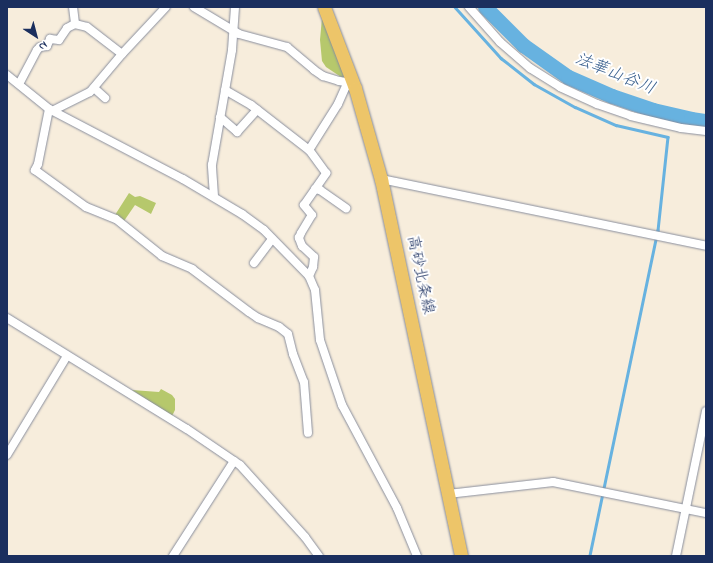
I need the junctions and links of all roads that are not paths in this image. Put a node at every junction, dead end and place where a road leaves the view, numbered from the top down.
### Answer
1 (73, 7) edge
2 (166, 7) edge
3 (194, 7) edge
4 (235, 7) edge
5 (324, 7) edge
6 (469, 7) edge
7 (75, 24) junction
8 (235, 32) junction
9 (122, 54) junction
10 (7, 75) edge
11 (354, 83) junction
12 (19, 84) junction
13 (94, 88) junction
14 (225, 90) junction
15 (105, 98) dead end
16 (51, 110) junction
17 (257, 110) junction
18 (220, 117) junction
19 (706, 131) edge
20 (309, 150) junction
21 (381, 179) junction
22 (315, 189) junction
23 (214, 196) junction
24 (346, 208) dead end
25 (272, 238) junction
26 (706, 246) edge
27 (254, 263) dead end
28 (309, 276) junction
29 (7, 318) edge
30 (67, 356) junction
31 (706, 411) edge
32 (308, 434) dead end
33 (7, 455) edge
34 (234, 461) junction
35 (448, 494) junction
36 (686, 509) junction
37 (706, 513) edge
38 (173, 556) edge
39 (319, 556) edge
40 (416, 556) edge
41 (461, 556) edge
42 (676, 556) edge

1 - 7 street
2 - 9 street
3 - 8 street
4 - 8 street
5 - 11 main road, 高砂北条線
6 - 19 street
7 - 9 street
7 - 12 street
8 - 11 street
8 - 14 street
9 - 13 street
10 - 12 street
11 - 20 street
11 - 21 main road, 高砂北条線
12 - 16 street
13 - 15 street
13 - 16 street
14 - 17 street
14 - 18 street
16 - 23 street
16 - 32 street
17 - 18 street
17 - 20 street
18 - 23 street
20 - 22 street
21 - 26 street
21 - 35 main road, 高砂北条線
22 - 24 street
22 - 28 street
23 - 25 street
25 - 27 street
25 - 28 street
28 - 40 street
29 - 30 street
30 - 33 street
30 - 34 street
31 - 36 street
34 - 38 street
34 - 39 street
35 - 36 street
35 - 41 main road, 高砂北条線
36 - 37 street
36 - 42 street

